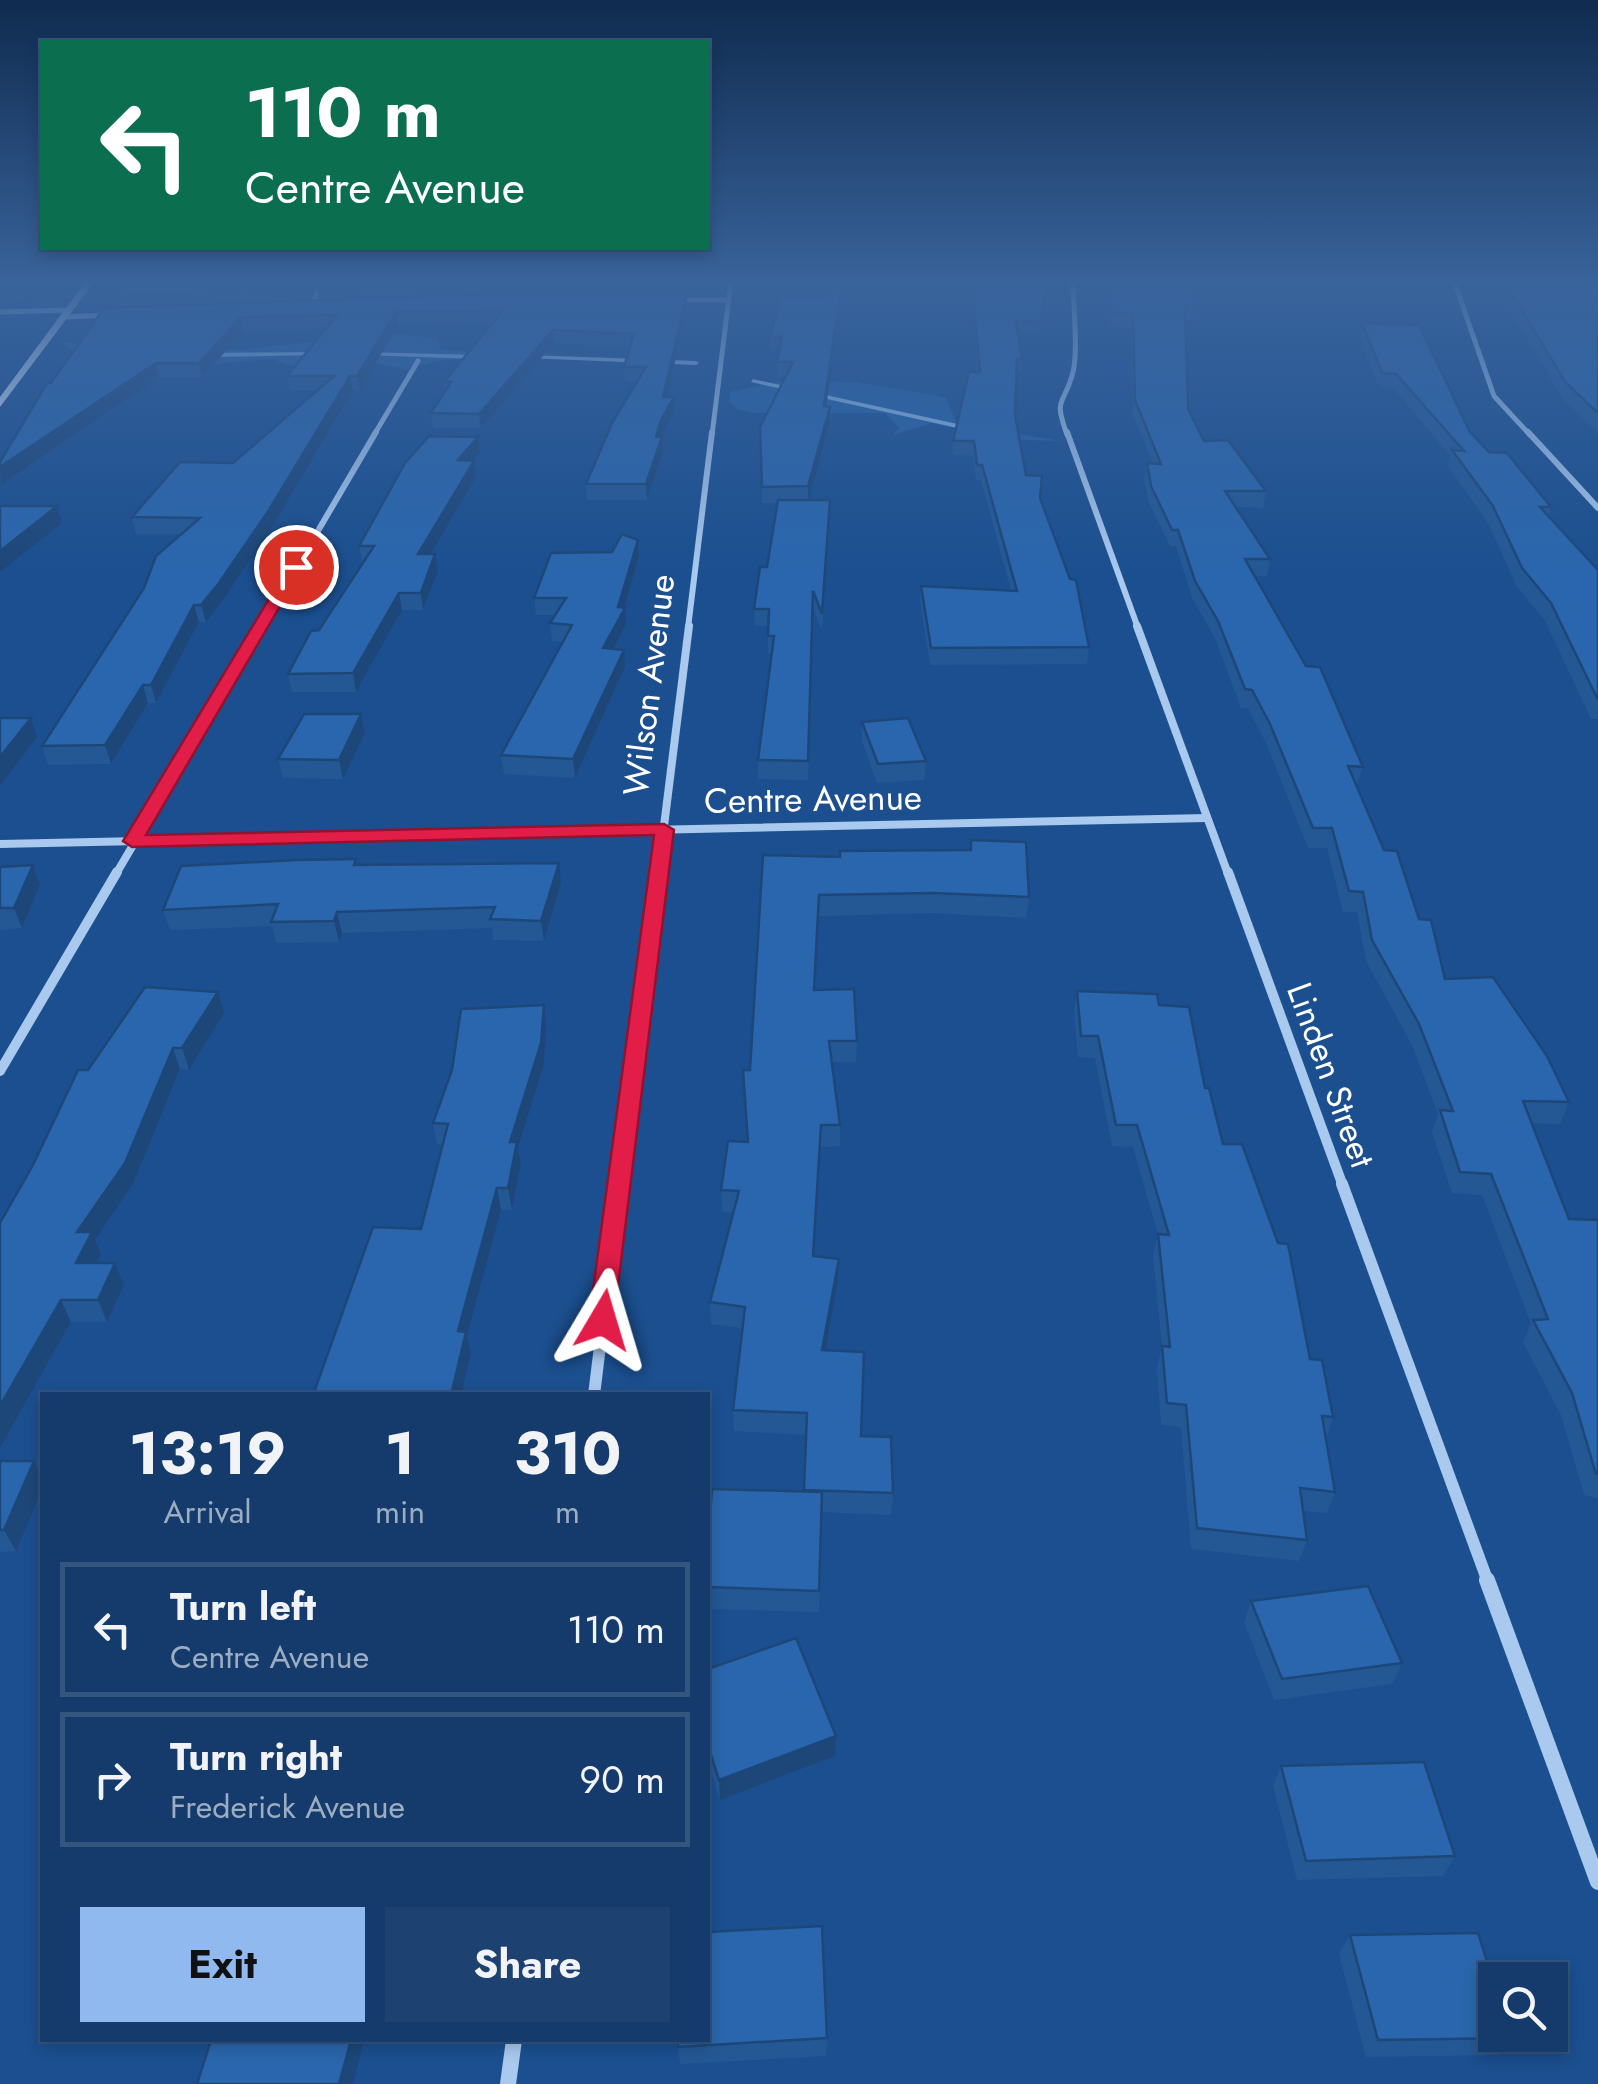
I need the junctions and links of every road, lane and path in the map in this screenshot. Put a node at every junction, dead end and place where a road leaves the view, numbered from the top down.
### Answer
1 (19, 378) edge
2 (408, 378) edge
3 (719, 378) edge
4 (1071, 378) edge
5 (1488, 378) edge
6 (0, 404) edge
7 (1598, 508) edge
8 (1208, 818) junction
9 (664, 830) junction
10 (132, 841) junction
11 (0, 844) edge
12 (0, 1071) edge
13 (594, 1392) edge
14 (1598, 1882) edge
15 (514, 2042) edge
16 (508, 2084) edge

1 - 6 street
2 - 10 street
3 - 9 street, Wilson Avenue
4 - 8 street, Linden Street
5 - 7 street
8 - 9 street, Centre Avenue
8 - 14 street, Linden Street
9 - 10 street, Centre Avenue
9 - 13 street, Wilson Avenue
10 - 11 street, Centre Avenue
10 - 12 street
15 - 16 street

